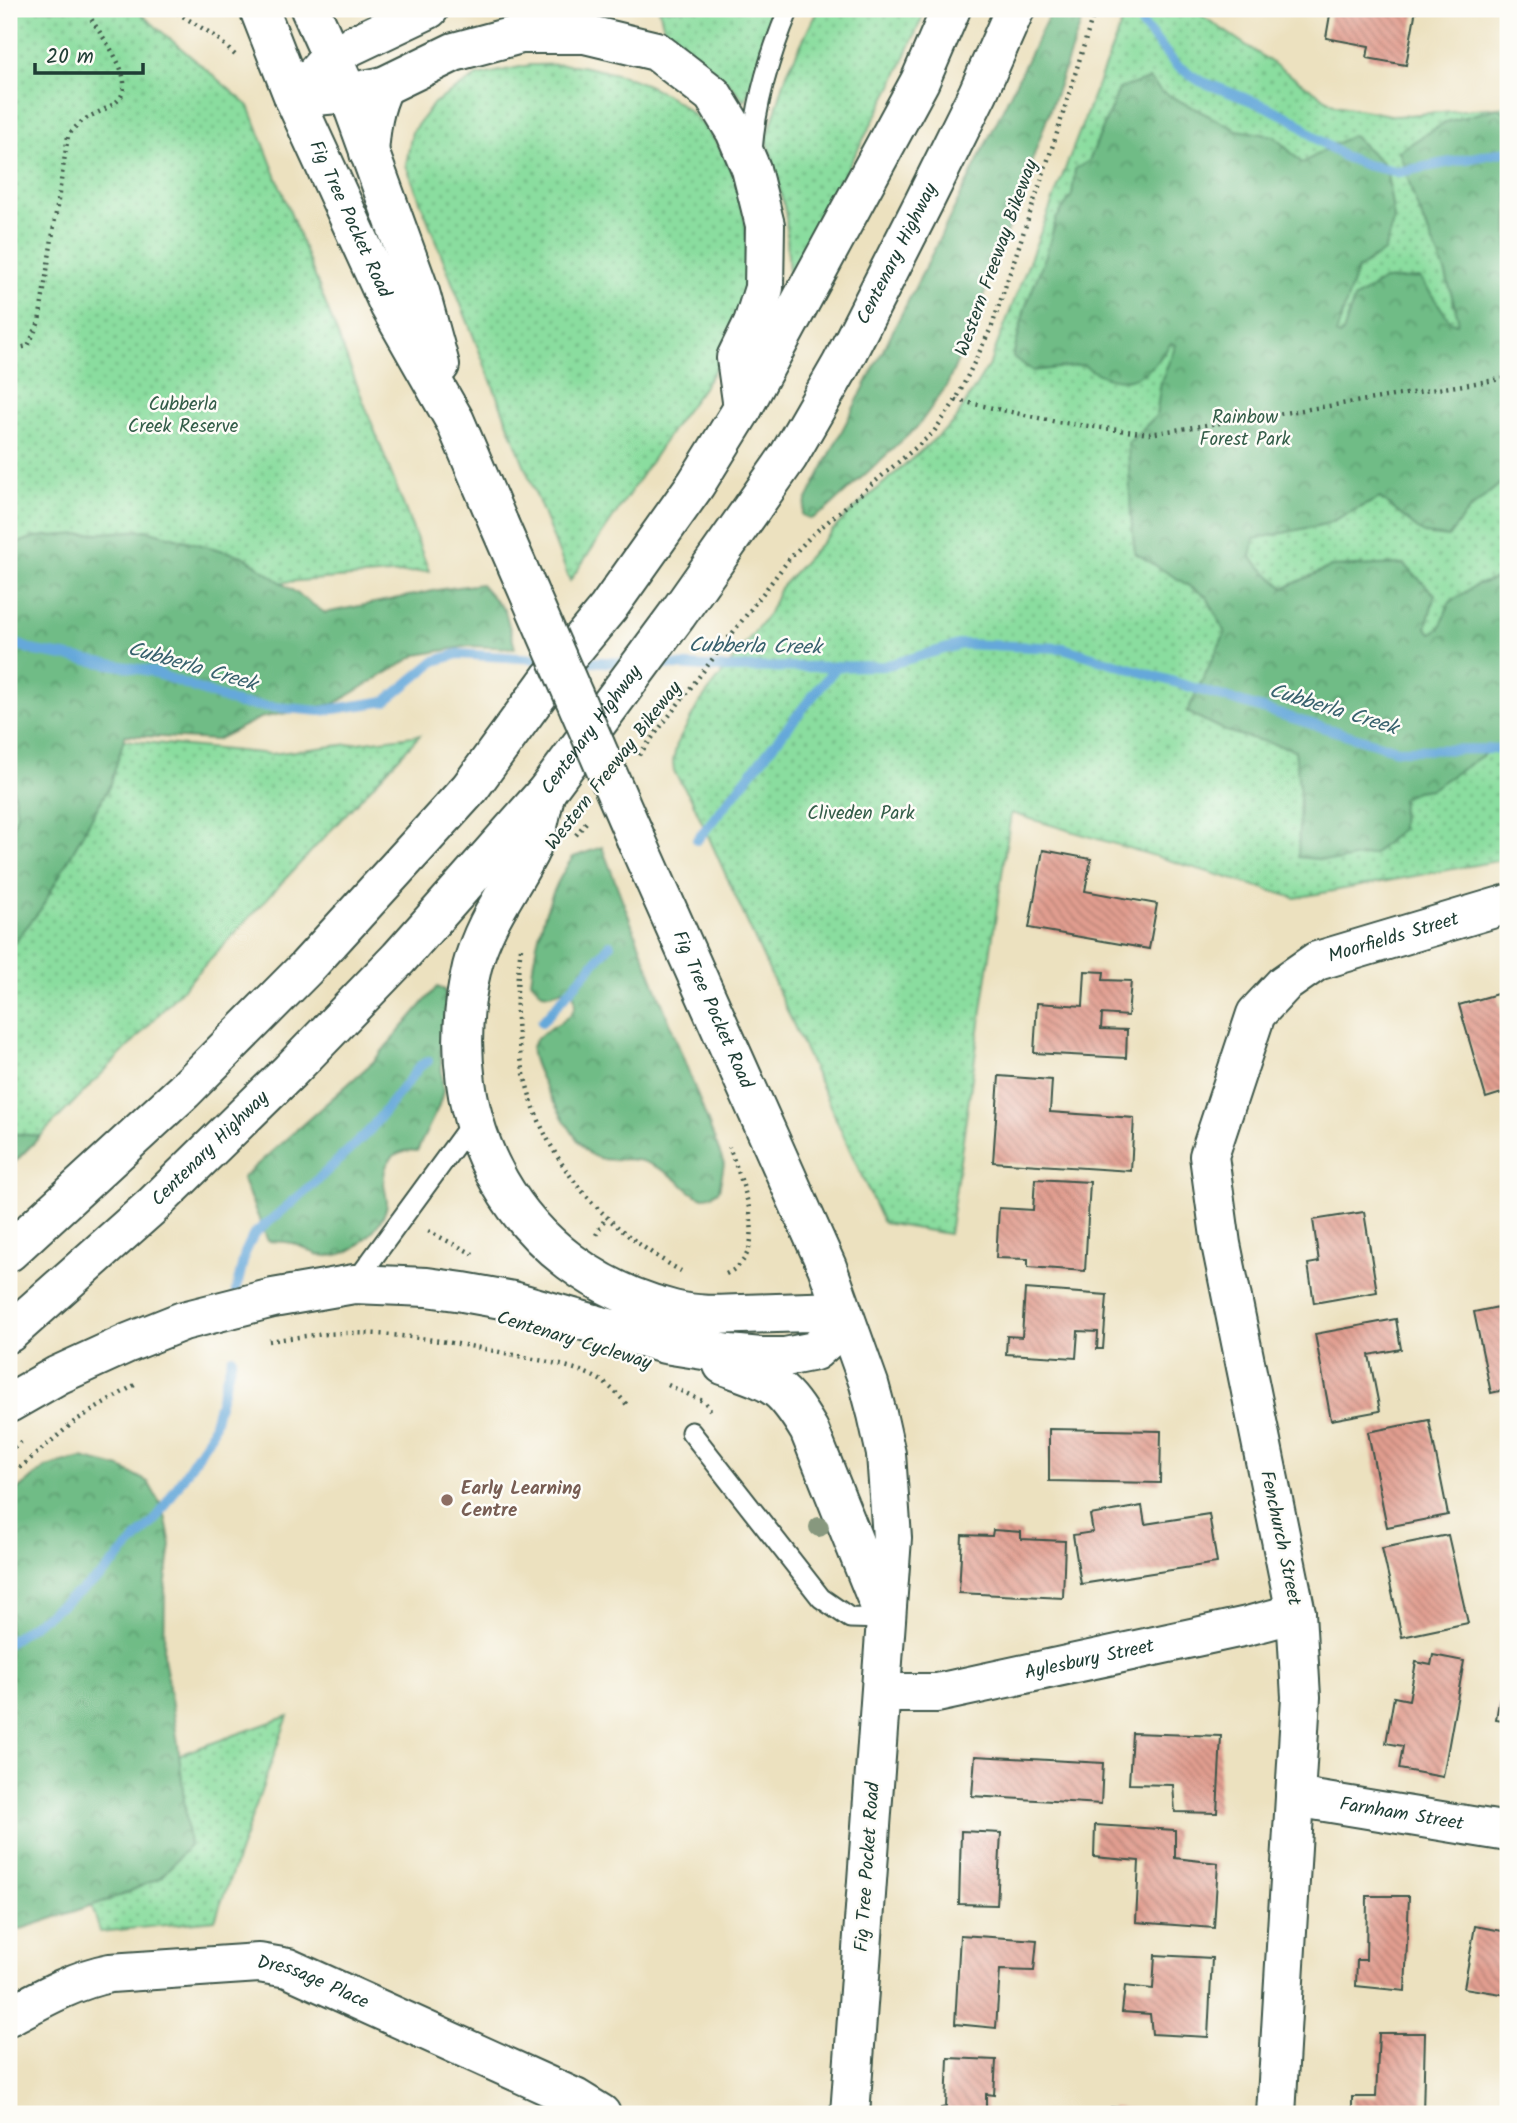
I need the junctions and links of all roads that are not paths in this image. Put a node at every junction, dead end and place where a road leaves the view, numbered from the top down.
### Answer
1 (310, 9) edge
2 (426, 9) edge
3 (789, 9) edge
4 (951, 9) edge
5 (1015, 9) edge
6 (256, 14) edge
7 (332, 55) junction
8 (366, 90) junction
9 (294, 98) junction
10 (751, 169) junction
11 (743, 408) junction
12 (455, 421) junction
13 (546, 792) junction
14 (1508, 904) edge
15 (1284, 984) joint
16 (473, 1121) junction
17 (9, 1252) edge
18 (354, 1284) junction
19 (842, 1311) junction
20 (9, 1333) edge
21 (665, 1344) junction
22 (9, 1404) edge
23 (691, 1432) dead end
24 (1296, 1613) junction
25 (885, 1619) junction
26 (881, 1693) junction
27 (1295, 1797) junction
28 (1508, 1832) edge
29 (9, 2016) edge
30 (601, 2114) edge
31 (850, 2114) edge
32 (1276, 2114) edge

1 - 7 main road
2 - 7 main road
3 - 10 lane
4 - 11 main road
5 - 13 main road, Centenary Highway
6 - 9 main road, Fig Tree Pocket Road
7 - 8 main road
7 - 9 main road
8 - 9 main road
8 - 10 main road
8 - 12 main road, Fig Tree Pocket Road
9 - 12 main road, Fig Tree Pocket Road
10 - 11 main road
11 - 17 main road
12 - 19 main road, Fig Tree Pocket Road, bridge
13 - 16 main road
13 - 20 main road, Centenary Highway
14 - 15 main road, Moorfields Street
15 - 24 main road, Fenchurch Street
16 - 18 lane
16 - 19 main road
18 - 21 main road
18 - 22 main road
19 - 21 main road
19 - 25 main road, Fig Tree Pocket Road
21 - 25 main road
23 - 25 lane
24 - 26 main road, Aylesbury Street
24 - 27 main road, Fenchurch Street
25 - 26 main road, Fig Tree Pocket Road
26 - 31 main road, Fig Tree Pocket Road
27 - 28 main road, Farnham Street
27 - 32 main road, Fenchurch Street
29 - 30 main road, Dressage Place

